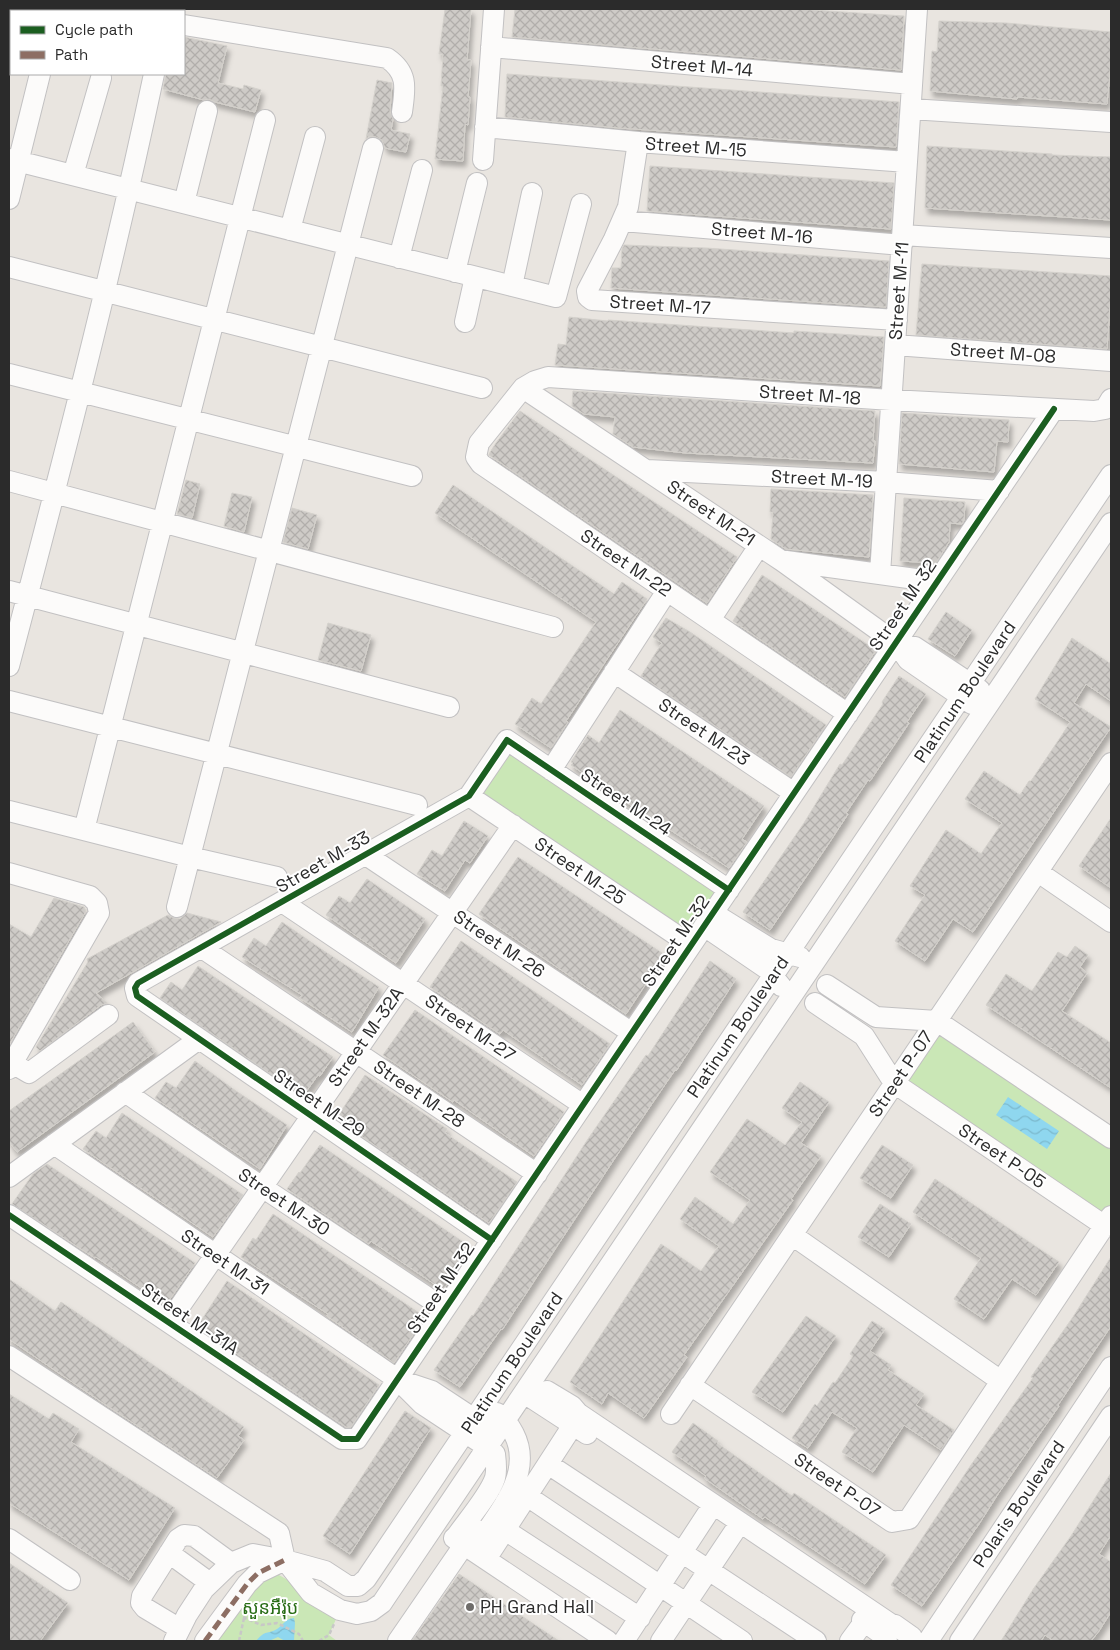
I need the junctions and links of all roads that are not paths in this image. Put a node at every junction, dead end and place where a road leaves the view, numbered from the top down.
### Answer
1 (494, 9) edge
2 (918, 9) edge
3 (185, 25) edge
4 (491, 47) junction
5 (40, 75) edge
6 (154, 75) edge
7 (102, 78) dead end
8 (912, 84) junction
9 (911, 109) junction
10 (207, 111) dead end
11 (402, 112) dead end
12 (264, 120) dead end
13 (1111, 122) edge
14 (485, 127) junction
15 (315, 137) dead end
16 (638, 142) junction
17 (373, 148) dead end
18 (13, 160) edge
19 (483, 160) dead end
20 (907, 162) junction
21 (422, 170) dead end
22 (73, 175) junction
23 (477, 183) dead end
24 (130, 189) junction
25 (532, 193) dead end
26 (9, 199) edge
27 (184, 203) junction
28 (581, 204) dead end
29 (240, 217) junction
30 (623, 221) junction
31 (290, 230) junction
32 (902, 240) junction
33 (348, 245) junction
34 (1111, 248) edge
35 (400, 258) junction
36 (9, 266) edge
37 (455, 272) junction
38 (475, 277) junction
39 (512, 286) junction
40 (105, 290) junction
41 (214, 319) junction
42 (897, 320) junction
43 (465, 322) dead end
44 (895, 345) junction
45 (322, 347) junction
46 (1111, 361) edge
47 (9, 374) edge
48 (482, 388) dead end
49 (523, 388) junction
50 (80, 391) junction
51 (891, 400) junction
52 (1106, 405) edge
53 (1054, 410) junction
54 (188, 420) junction
55 (296, 447) junction
56 (646, 470) junction
57 (1111, 475) edge
58 (412, 476) dead end
59 (9, 481) edge
60 (886, 482) junction
61 (999, 491) junction
62 (54, 493) junction
63 (162, 522) junction
64 (1111, 523) edge
65 (759, 546) junction
66 (269, 551) junction
67 (782, 561) junction
68 (880, 574) junction
69 (937, 582) junction
70 (667, 591) junction
71 (18, 593) edge
72 (710, 620) junction
73 (136, 625) junction
74 (553, 627) dead end
75 (896, 643) junction
76 (243, 653) junction
77 (9, 666) edge
78 (614, 672) junction
79 (966, 690) junction
80 (9, 701) edge
81 (988, 705) junction
82 (448, 707) dead end
83 (848, 714) junction
84 (110, 728) junction
85 (507, 740) joint
86 (216, 754) junction
87 (1111, 763) edge
88 (551, 770) junction
89 (794, 793) junction
90 (469, 796) junction
91 (417, 805) dead end
92 (9, 811) edge
93 (513, 825) junction
94 (84, 830) junction
95 (366, 855) junction
96 (190, 857) junction
97 (1038, 872) junction
98 (9, 873) edge
99 (278, 877) dead end
100 (729, 890) junction
101 (282, 902) junction
102 (177, 907) dead end
103 (453, 912) junction
104 (709, 919) junction
105 (1111, 922) edge
106 (691, 945) junction
107 (202, 948) junction
108 (788, 954) junction
109 (816, 960) junction
110 (773, 976) junction
111 (403, 983) junction
112 (827, 985) junction
113 (135, 988) joint
114 (790, 998) junction
115 (815, 1003) junction
116 (108, 1015) dead end
117 (876, 1017) junction
118 (937, 1021) junction
119 (632, 1032) junction
120 (864, 1036) junction
121 (199, 1039) junction
122 (356, 1052) junction
123 (10, 1066) edge
124 (894, 1083) junction
125 (125, 1092) junction
126 (583, 1105) junction
127 (312, 1116) junction
128 (1111, 1138) edge
129 (54, 1144) junction
130 (536, 1174) junction
131 (9, 1177) edge
132 (262, 1187) junction
133 (9, 1215) edge
134 (1109, 1222) edge
135 (792, 1235) junction
136 (492, 1240) junction
137 (215, 1255) junction
138 (445, 1309) junction
139 (169, 1322) junction
140 (9, 1356) edge
141 (1111, 1367) edge
142 (397, 1380) junction
143 (1001, 1381) junction
144 (690, 1385) junction
145 (536, 1392) junction
146 (671, 1414) dead end
147 (1111, 1416) edge
148 (569, 1417) junction
149 (470, 1425) junction
150 (357, 1439) joint
151 (492, 1440) junction
152 (548, 1464) junction
153 (527, 1496) junction
154 (412, 1510) junction
155 (710, 1511) junction
156 (736, 1528) junction
157 (505, 1530) junction
158 (9, 1539) edge
159 (459, 1542) junction
160 (169, 1553) junction
161 (683, 1553) junction
162 (285, 1560) junction
163 (231, 1562) junction
164 (708, 1570) junction
165 (366, 1579) junction
166 (70, 1580) dead end
167 (210, 1583) junction
168 (661, 1586) junction
169 (388, 1594) junction
170 (686, 1604) junction
171 (640, 1618) junction
172 (864, 1622) junction
173 (889, 1634) edge
174 (177, 1635) edge
175 (667, 1639) edge
176 (205, 1641) edge
177 (398, 1641) edge
178 (608, 1641) edge
179 (624, 1641) edge
180 (742, 1641) edge
181 (816, 1641) edge
182 (850, 1641) edge
183 (912, 1641) edge
184 (928, 1641) edge
185 (960, 1641) edge

1 - 4 street
2 - 8 street, Street M-11
3 - 11 street
4 - 8 street, Street M-14
4 - 14 street
5 - 18 street
6 - 24 street
7 - 22 street
8 - 9 street, Street M-11
9 - 13 street
9 - 20 street, Street M-11
10 - 27 street
12 - 29 street
14 - 16 street, Street M-15
14 - 19 street
15 - 31 street
16 - 20 street, Street M-15
16 - 30 street, Street M-17
17 - 33 street
18 - 22 street
18 - 26 street
20 - 32 street, Street M-11
21 - 35 street
22 - 24 street
23 - 37 street
24 - 27 street
24 - 40 street
25 - 39 street
27 - 29 street
28 - 39 street
29 - 31 street
29 - 41 street
30 - 32 street, Street M-16
30 - 42 street, Street M-17
31 - 33 street
32 - 34 street, Street M-16
32 - 42 street, Street M-11
33 - 35 street
33 - 45 street
35 - 37 street
36 - 40 street
37 - 38 street
38 - 39 street
38 - 43 street
40 - 41 street
40 - 50 street
41 - 45 street
41 - 54 street
42 - 44 street, Street M-11
44 - 46 street, Street M-08
44 - 51 street, Street M-11
45 - 48 street
45 - 55 street
47 - 50 street
49 - 51 street, Street M-18
49 - 56 street, Street M-21
49 - 70 street, Street M-22
50 - 54 street
50 - 62 street
51 - 53 street, Street M-18
51 - 60 street, Street M-11
52 - 53 street, Street M-18
53 - 61 street, Street M-32
54 - 55 street
54 - 63 street
55 - 58 street
55 - 66 street
56 - 60 street, Street M-19
56 - 65 street, Street M-21
57 - 79 street, Platinum Boulevard
59 - 62 street
60 - 61 street, Street M-19
60 - 68 street, Street M-11
61 - 69 street, Street M-32
62 - 63 street
62 - 71 street
63 - 66 street
63 - 73 street
64 - 81 street, Platinum Boulevard
65 - 67 street, Street M-21
65 - 72 street
66 - 74 street
66 - 76 street
67 - 68 street
67 - 75 street, Street M-21
68 - 69 street
69 - 75 street, Street M-32
70 - 72 street, Street M-22
70 - 78 street
71 - 73 street
71 - 77 street
72 - 83 street, Street M-22
73 - 76 street
73 - 84 street
75 - 79 street, Street M-21
75 - 83 street, Street M-32
76 - 82 street
76 - 86 street
78 - 88 street
78 - 89 street, Street M-23
79 - 81 street, Street M-21
79 - 108 street, Platinum Boulevard
80 - 84 street
81 - 109 street, Platinum Boulevard
83 - 89 street, Street M-32
84 - 86 street
84 - 94 street
85 - 88 street, Street M-24
85 - 90 street, Street M-33
86 - 91 street
86 - 96 street
87 - 97 street, Street P-07
88 - 100 street, Street M-24
89 - 100 street, Street M-32
90 - 93 street, Street M-25
90 - 95 street, Street M-33
92 - 94 street
93 - 103 street, Street M-32A
93 - 106 street, Street M-25
94 - 96 street
95 - 101 street, Street M-33
95 - 103 street, Street M-26
96 - 99 street
96 - 102 street
97 - 105 street
97 - 118 street, Street P-07
98 - 123 street
100 - 104 street, Street M-32
101 - 107 street, Street M-33
101 - 111 street, Street M-27
103 - 111 street, Street M-32A
103 - 119 street, Street M-26
104 - 106 street, Street M-32
104 - 108 street
104 - 110 street
106 - 119 street, Street M-32
107 - 113 street, Street M-33
107 - 122 street, Street M-28
108 - 109 street
108 - 110 street, Platinum Boulevard
109 - 112 street
109 - 114 street, Platinum Boulevard
110 - 114 street
110 - 149 street, Platinum Boulevard
111 - 122 street, Street M-32A
111 - 126 street, Street M-27
112 - 115 street
112 - 117 street
113 - 121 street, Street M-29
114 - 115 street
114 - 145 street, Platinum Boulevard
115 - 120 street
116 - 123 street
117 - 118 street
117 - 120 street
118 - 124 street, Street P-07
118 - 128 street
119 - 126 street, Street M-32
120 - 124 street
121 - 125 street
121 - 127 street, Street M-29
122 - 127 street, Street M-32A
122 - 130 street, Street M-28
124 - 134 street, Street P-05
124 - 135 street, Street P-07
125 - 129 street
125 - 132 street, Street M-30
126 - 130 street, Street M-32
127 - 132 street, Street M-32A
127 - 136 street, Street M-29
129 - 131 street
129 - 137 street, Street M-31
130 - 136 street, Street M-32
132 - 137 street, Street M-32A
132 - 138 street, Street M-30
133 - 139 street, Street M-31A
134 - 143 street, Street P-07
135 - 143 street
135 - 144 street, Street P-07
136 - 138 street, Street M-32
137 - 139 street, Street M-32A
137 - 142 street, Street M-31
138 - 142 street, Street M-32
139 - 150 street, Street M-31A
140 - 162 street
141 - 184 street, Polaris Boulevard
142 - 149 street, Street M-31
142 - 150 street, Street M-32
143 - 144 street, Street P-07
144 - 146 street, Street P-07
145 - 148 street
145 - 151 street, Platinum Boulevard
147 - 185 street, Polaris Boulevard
148 - 152 street
148 - 155 street
149 - 151 street
149 - 151 street
149 - 154 street, Platinum Boulevard
151 - 159 street, Platinum Boulevard
151 - 159 street
152 - 153 street
152 - 161 street
153 - 157 street
153 - 168 street
154 - 159 street
154 - 165 street, Platinum Boulevard
155 - 156 street
155 - 161 street
156 - 164 street
156 - 172 street
156 - 173 street
157 - 159 street
157 - 171 street
158 - 166 street
159 - 169 street, Platinum Boulevard
159 - 177 street
159 - 178 street
160 - 163 street
160 - 167 street
160 - 174 street
161 - 164 street
161 - 168 street
162 - 163 street
162 - 165 street
162 - 169 street, Platinum Boulevard
162 - 176 street
163 - 167 street
164 - 170 street
164 - 181 street
165 - 169 street
167 - 174 street
168 - 170 street
168 - 171 street
170 - 175 street
170 - 180 street
171 - 179 street
172 - 173 street
172 - 182 street
173 - 183 street

